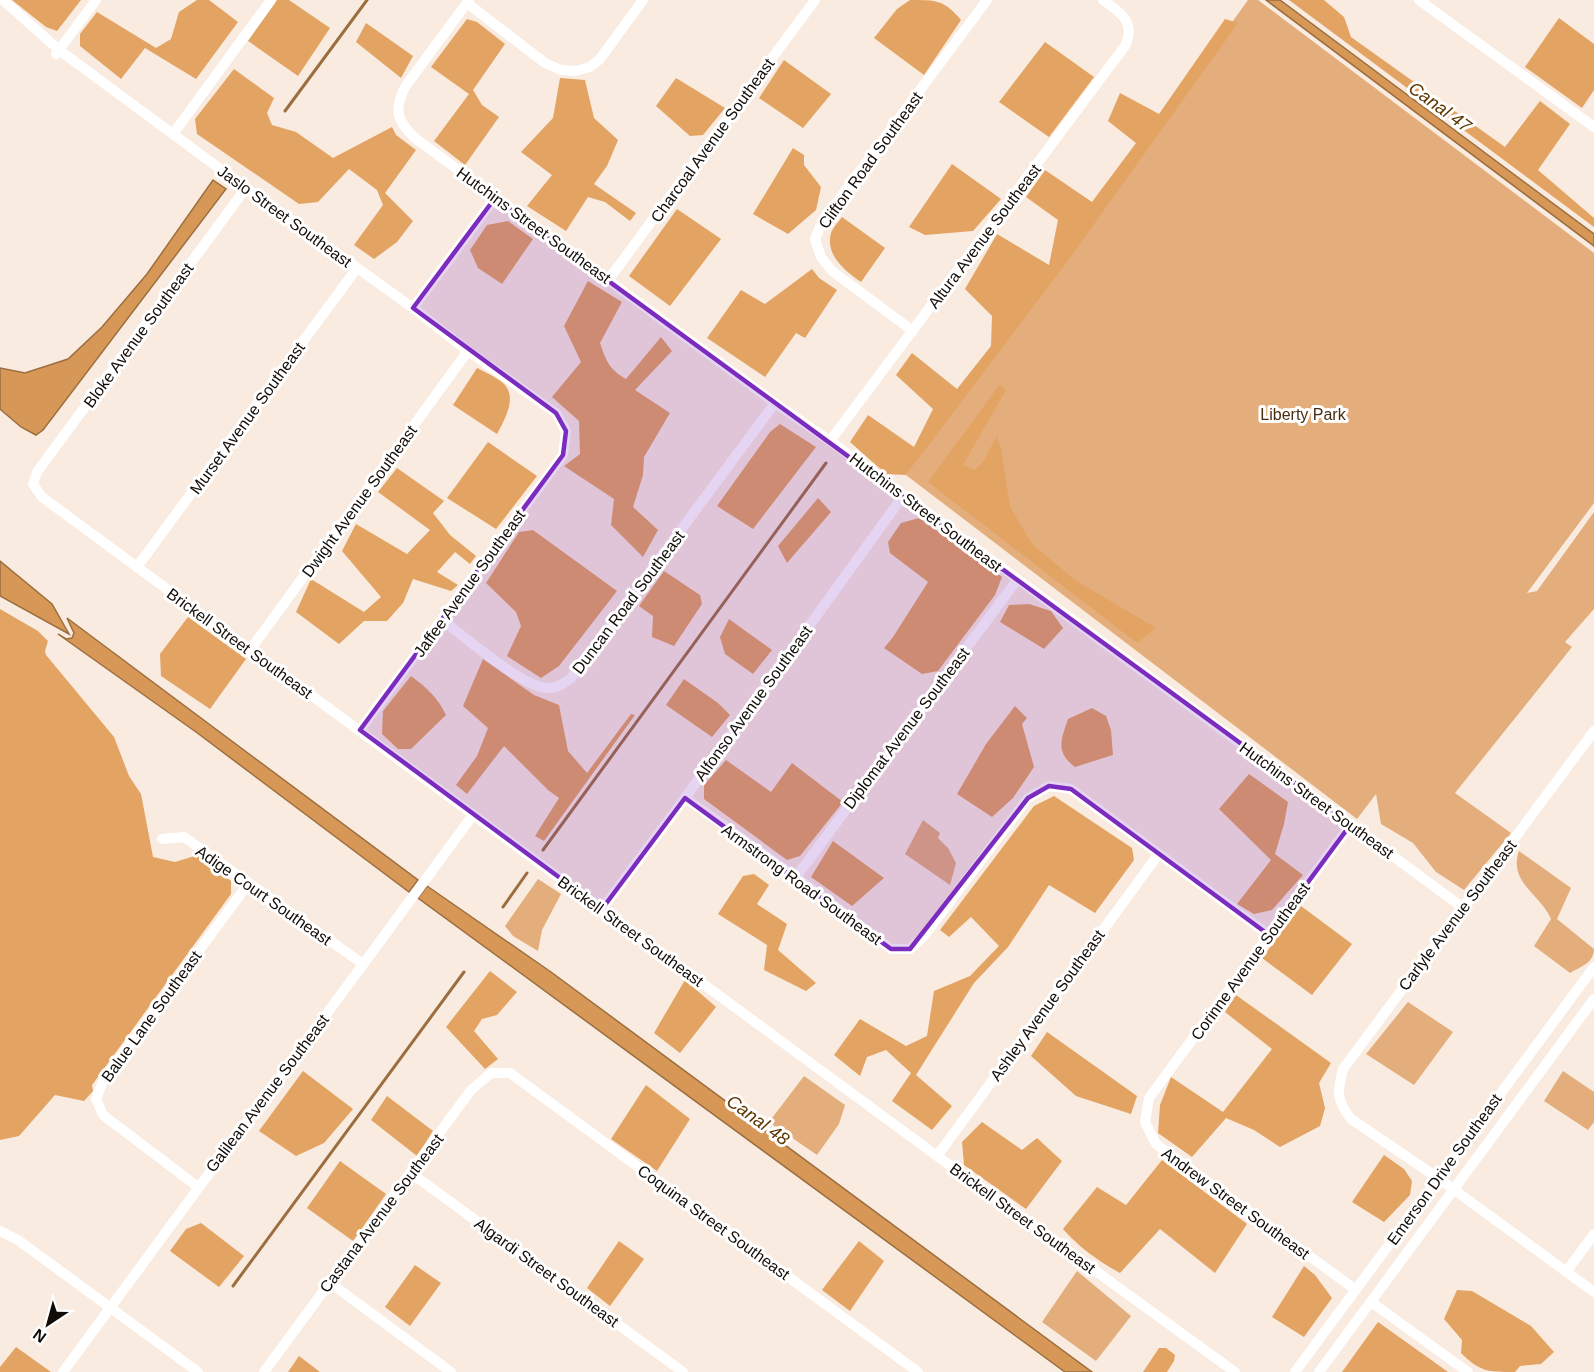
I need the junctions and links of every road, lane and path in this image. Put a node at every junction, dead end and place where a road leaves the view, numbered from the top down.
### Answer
1 (3, 0) edge
2 (96, 0) edge
3 (271, 0) edge
4 (643, 0) edge
5 (814, 0) edge
6 (987, 0) edge
7 (1103, 0) edge
8 (1419, 0) edge
9 (468, 1) edge
10 (58, 52) junction
11 (1594, 127) edge
12 (173, 134) junction
13 (246, 188) junction
14 (495, 198) junction
15 (357, 268) junction
16 (609, 279) junction
17 (413, 308) junction
18 (913, 331) junction
19 (468, 351) junction
20 (775, 403) junction
21 (566, 431) joint
22 (830, 441) junction
23 (33, 484) joint
24 (903, 496) junction
25 (137, 567) junction
26 (1017, 580) junction
27 (442, 620) junction
28 (249, 650) junction
29 (360, 730) junction
30 (1594, 730) edge
31 (685, 798) junction
32 (473, 815) junction
33 (1351, 824) junction
34 (162, 839) dead end
35 (1158, 855) junction
36 (796, 877) junction
37 (248, 884) junction
38 (1462, 907) junction
39 (602, 909) junction
40 (1269, 934) junction
41 (363, 964) junction
42 (1594, 967) edge
43 (1594, 999) edge
44 (510, 1073) joint
45 (1149, 1098) joint
46 (937, 1155) junction
47 (411, 1173) junction
48 (1438, 1178) junction
49 (198, 1187) junction
50 (1453, 1189) junction
51 (0, 1231) edge
52 (1594, 1234) edge
53 (1566, 1272) junction
54 (329, 1282) junction
55 (1356, 1290) junction
56 (1594, 1292) edge
57 (1371, 1302) junction
58 (111, 1307) junction
59 (63, 1372) edge
60 (198, 1372) edge
61 (264, 1372) edge
62 (451, 1372) edge
63 (683, 1372) edge
64 (918, 1372) edge
65 (1235, 1372) edge
66 (1295, 1372) edge
67 (1319, 1372) edge
68 (1467, 1372) edge

1 - 10 street, Jaslo Street Southeast
2 - 10 street
3 - 12 street
4 - 9 street
5 - 16 street, Charcoal Avenue Southeast
6 - 18 street, Clifton Road Southeast
7 - 18 street, Altura Avenue Southeast
8 - 11 street
9 - 14 street, Hutchins Street Southeast
10 - 12 street, Jaslo Street Southeast
12 - 13 street, Jaslo Street Southeast
13 - 15 street, Jaslo Street Southeast
13 - 23 street, Bloke Avenue Southeast
14 - 16 street, Hutchins Street Southeast
14 - 17 street
15 - 17 street, Jaslo Street Southeast
15 - 25 street, Murset Avenue Southeast
16 - 20 street, Hutchins Street Southeast
17 - 19 street, Jaslo Street Southeast
18 - 22 street, Altura Avenue Southeast
19 - 21 street, Jaslo Street Southeast
19 - 28 street, Dwight Avenue Southeast
20 - 22 street, Hutchins Street Southeast
20 - 27 street, Duncan Road Southeast
21 - 27 street, Jaffee Avenue Southeast
22 - 24 street, Hutchins Street Southeast
23 - 25 street, Brickell Street Southeast
24 - 26 street, Hutchins Street Southeast
24 - 31 street, Alfonso Avenue Southeast
25 - 28 street, Brickell Street Southeast
26 - 33 street, Hutchins Street Southeast
26 - 36 street, Diplomat Avenue Southeast
27 - 29 street, Jaffee Avenue Southeast
28 - 29 street, Brickell Street Southeast
29 - 32 street, Brickell Street Southeast
30 - 38 street, Carlyle Avenue Southeast
31 - 36 street, Armstrong Road Southeast
31 - 39 street, Alfonso Avenue Southeast
32 - 39 street, Brickell Street Southeast
32 - 41 street, Galilean Avenue Southeast
33 - 38 street, Hutchins Street Southeast
33 - 40 street, Corinne Avenue Southeast
34 - 37 street, Adige Court Southeast
35 - 36 street, Armstrong Road Southeast
35 - 40 street, Armstrong Road Southeast
35 - 46 street, Ashley Avenue Southeast
37 - 41 street, Adige Court Southeast
37 - 49 street, Balue Lane Southeast
38 - 48 street, Carlyle Avenue Southeast
39 - 46 street, Brickell Street Southeast
40 - 45 street, Corinne Avenue Southeast
41 - 49 street, Galilean Avenue Southeast
42 - 48 street, Emerson Drive Southeast
43 - 50 street, Emerson Drive Southeast
44 - 47 street, Castana Avenue Southeast
44 - 64 street, Coquina Street Southeast
45 - 55 street, Andrew Street Southeast
46 - 65 street, Brickell Street Southeast
47 - 54 street, Castana Avenue Southeast
47 - 63 street, Algardi Street Southeast
48 - 50 street
48 - 55 street, Emerson Drive Southeast
49 - 58 street, Galilean Avenue Southeast
50 - 53 street
50 - 57 street, Emerson Drive Southeast
51 - 58 street
52 - 53 street
53 - 56 street
54 - 61 street, Castana Avenue Southeast
54 - 62 street
55 - 66 street, Emerson Drive Southeast
57 - 67 street, Emerson Drive Southeast
57 - 68 street
58 - 59 street, Galilean Avenue Southeast
58 - 60 street

